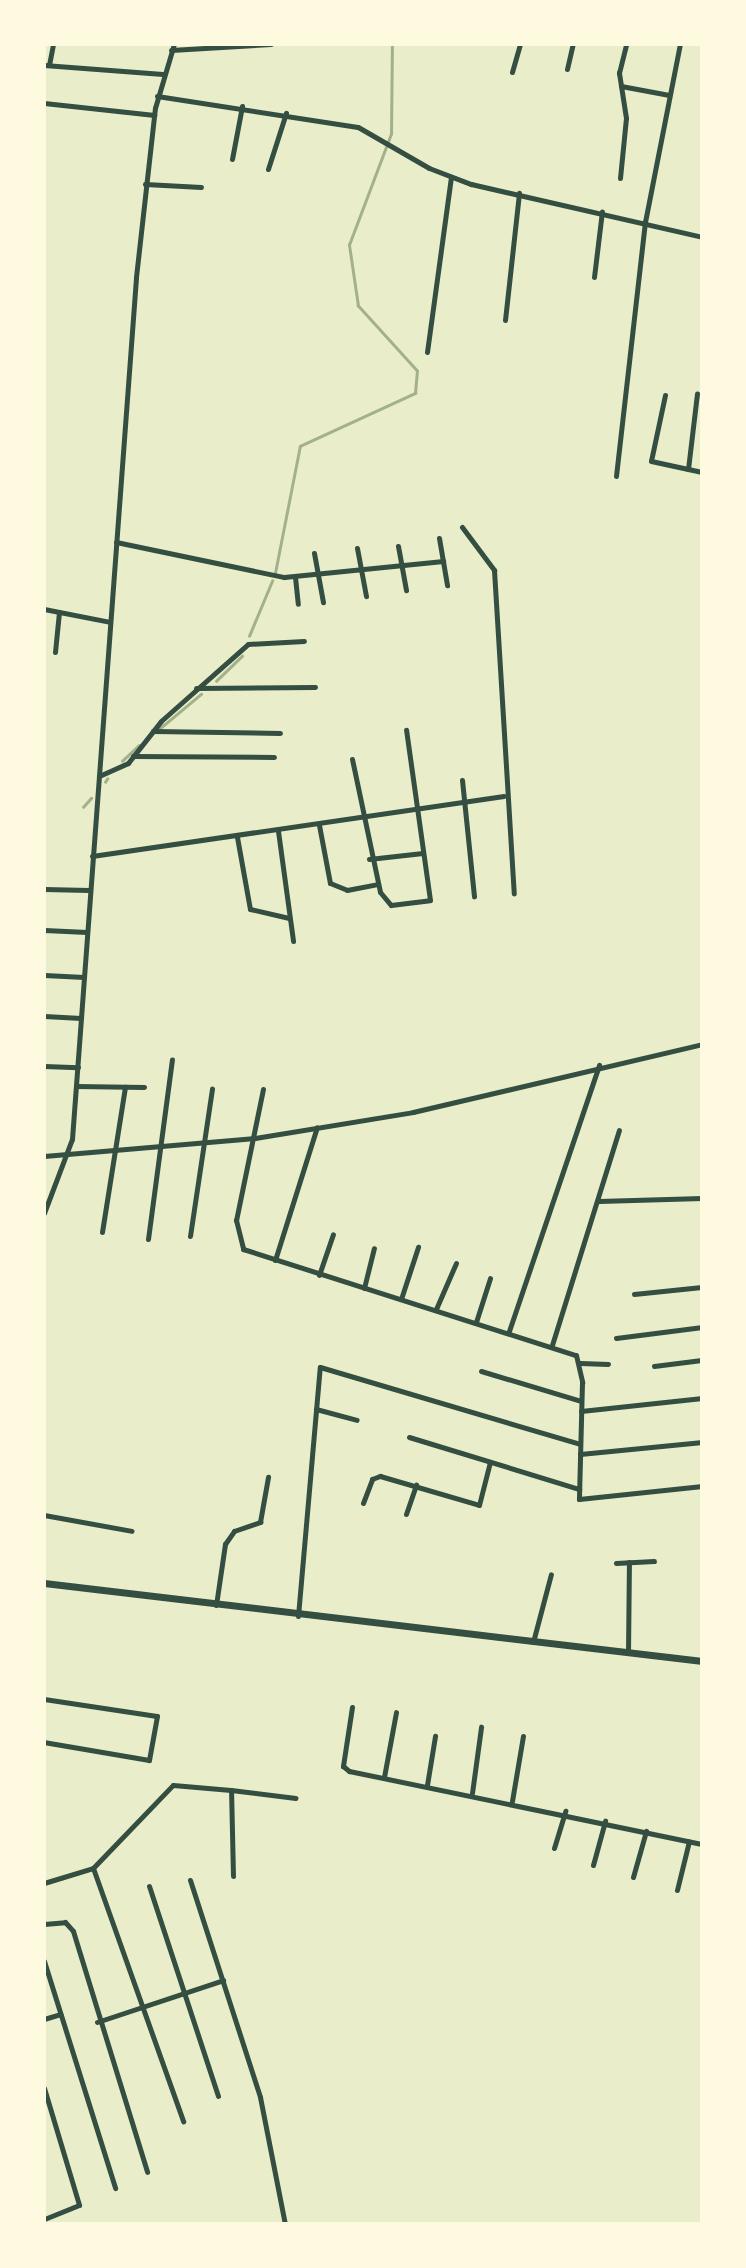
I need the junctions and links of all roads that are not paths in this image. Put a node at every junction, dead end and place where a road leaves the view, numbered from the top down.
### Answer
1 (53, 44) edge
2 (271, 44) edge
3 (520, 44) edge
4 (573, 44) edge
5 (626, 44) edge
6 (680, 44) edge
7 (172, 47) edge
8 (46, 65) edge
9 (567, 68) dead end
10 (512, 72) dead end
11 (163, 74) junction
12 (621, 86) junction
13 (669, 95) junction
14 (157, 96) junction
15 (44, 103) edge
16 (242, 106) junction
17 (286, 113) junction
18 (154, 116) junction
19 (232, 159) dead end
20 (268, 169) dead end
21 (451, 177) junction
22 (620, 178) dead end
23 (145, 184) junction
24 (201, 187) dead end
25 (519, 193) junction
26 (602, 211) junction
27 (645, 222) junction
28 (702, 237) edge
29 (594, 277) dead end
30 (505, 320) dead end
31 (427, 352) dead end
32 (697, 394) dead end
33 (665, 395) dead end
34 (688, 469) junction
35 (702, 472) edge
36 (616, 476) dead end
37 (462, 527) dead end
38 (439, 538) dead end
39 (116, 542) junction
40 (398, 545) dead end
41 (357, 548) dead end
42 (314, 553) dead end
43 (443, 561) junction
44 (403, 566) junction
45 (362, 571) junction
46 (320, 575) junction
47 (295, 577) junction
48 (447, 585) dead end
49 (406, 590) dead end
50 (366, 596) dead end
51 (323, 602) dead end
52 (298, 604) dead end
53 (44, 609) edge
54 (59, 612) junction
55 (110, 622) junction
56 (304, 641) dead end
57 (55, 652) dead end
58 (315, 687) dead end
59 (197, 688) junction
60 (406, 730) dead end
61 (153, 732) junction
62 (280, 733) dead end
63 (135, 754) junction
64 (274, 757) dead end
65 (352, 759) dead end
66 (99, 776) junction
67 (462, 780) dead end
68 (504, 796) junction
69 (465, 800) junction
70 (417, 808) junction
71 (363, 819) junction
72 (319, 825) junction
73 (278, 831) junction
74 (237, 836) junction
75 (423, 853) junction
76 (92, 856) junction
77 (369, 859) junction
78 (377, 884) junction
79 (44, 889) edge
80 (89, 890) junction
81 (514, 893) dead end
82 (474, 896) dead end
83 (289, 918) junction
84 (44, 930) edge
85 (87, 932) junction
86 (293, 942) dead end
87 (44, 975) edge
88 (84, 977) junction
89 (44, 1016) edge
90 (81, 1018) junction
91 (702, 1044) edge
92 (172, 1060) dead end
93 (598, 1065) junction
94 (44, 1066) edge
95 (78, 1068) junction
96 (76, 1086) junction
97 (125, 1087) junction
98 (144, 1087) dead end
99 (212, 1089) dead end
100 (264, 1089) dead end
101 (317, 1128) junction
102 (619, 1130) dead end
103 (255, 1138) junction
104 (204, 1143) junction
105 (162, 1145) junction
106 (116, 1150) junction
107 (65, 1154) junction
108 (44, 1156) edge
109 (702, 1198) edge
110 (598, 1201) junction
111 (44, 1213) edge
112 (102, 1232) dead end
113 (333, 1234) dead end
114 (190, 1236) dead end
115 (148, 1239) dead end
116 (418, 1247) dead end
117 (374, 1248) dead end
118 (275, 1260) junction
119 (456, 1263) dead end
120 (319, 1275) junction
121 (490, 1278) dead end
122 (702, 1287) edge
123 (364, 1288) junction
124 (634, 1294) dead end
125 (401, 1299) junction
126 (436, 1309) junction
127 (476, 1322) junction
128 (702, 1327) edge
129 (509, 1331) junction
130 (616, 1338) dead end
131 (552, 1345) junction
132 (702, 1360) edge
133 (580, 1363) junction
134 (608, 1364) dead end
135 (653, 1366) dead end
136 (481, 1371) dead end
137 (702, 1398) edge
138 (582, 1401) junction
139 (316, 1409) junction
140 (581, 1411) junction
141 (357, 1420) dead end
142 (409, 1437) dead end
143 (702, 1442) edge
144 (580, 1444) junction
145 (580, 1454) junction
146 (490, 1462) junction
147 (268, 1477) dead end
148 (416, 1485) junction
149 (702, 1486) edge
150 (579, 1489) junction
151 (363, 1503) dead end
152 (406, 1514) dead end
153 (44, 1515) edge
154 (132, 1531) dead end
155 (654, 1561) dead end
156 (629, 1562) junction
157 (617, 1563) dead end
158 (551, 1574) dead end
159 (44, 1583) edge
160 (216, 1605) junction
161 (298, 1616) junction
162 (533, 1642) junction
163 (628, 1653) junction
164 (702, 1661) edge
165 (44, 1699) edge
166 (352, 1707) dead end
167 (396, 1712) dead end
168 (481, 1727) dead end
169 (435, 1736) dead end
170 (523, 1736) dead end
171 (44, 1742) edge
172 (384, 1777) junction
173 (427, 1785) junction
174 (231, 1790) junction
175 (472, 1793) junction
176 (296, 1798) dead end
177 (512, 1801) junction
178 (565, 1811) junction
179 (605, 1821) junction
180 (646, 1831) junction
181 (690, 1841) junction
182 (702, 1844) edge
183 (554, 1848) dead end
184 (593, 1865) dead end
185 (93, 1868) junction
186 (233, 1876) dead end
187 (633, 1877) dead end
188 (190, 1880) dead end
189 (44, 1883) edge
190 (149, 1885) dead end
191 (677, 1890) dead end
192 (44, 1924) edge
193 (44, 1961) edge
194 (223, 1980) junction
195 (183, 1994) junction
196 (146, 2007) junction
197 (60, 2014) junction
198 (44, 2019) edge
199 (97, 2022) junction
200 (44, 2088) edge
201 (218, 2096) dead end
202 (183, 2121) dead end
203 (147, 2172) dead end
204 (116, 2188) dead end
205 (44, 2219) edge
206 (285, 2224) edge

1 - 8 street
2 - 7 street
3 - 10 street
4 - 9 street
5 - 12 street
6 - 13 street
7 - 11 street
8 - 11 street
11 - 14 street
12 - 13 street
12 - 22 street
13 - 27 street
14 - 16 street
14 - 18 street
15 - 18 street
16 - 17 street
16 - 19 street
17 - 20 street
17 - 21 street
18 - 23 street
21 - 25 street
21 - 31 street
23 - 24 street
23 - 39 street
25 - 26 street
25 - 30 street
26 - 27 street
26 - 29 street
27 - 28 street
27 - 36 street
32 - 34 street
33 - 34 street
34 - 35 street
37 - 68 street
38 - 43 street
39 - 47 street
39 - 55 street
40 - 44 street
41 - 45 street
42 - 46 street
43 - 44 street
43 - 48 street
44 - 45 street
44 - 49 street
45 - 46 street
45 - 50 street
46 - 47 street
46 - 51 street
47 - 52 street
53 - 54 street
54 - 55 street
54 - 57 street
55 - 66 street
56 - 59 street
58 - 59 street
59 - 61 street
60 - 70 street
61 - 62 street
61 - 63 street
63 - 64 street
63 - 66 street
65 - 71 street
66 - 76 street
67 - 69 street
68 - 69 street
68 - 81 street
69 - 70 street
69 - 82 street
70 - 71 street
70 - 75 street
71 - 72 street
71 - 77 street
72 - 73 street
72 - 78 street
73 - 74 street
73 - 83 street
74 - 76 street
74 - 83 street
75 - 77 street
75 - 78 street
76 - 80 street
77 - 78 street
79 - 80 street
80 - 85 street
83 - 86 street
84 - 85 street
85 - 88 street
87 - 88 street
88 - 90 street
89 - 90 street
90 - 95 street
91 - 93 street
92 - 105 street
93 - 101 street
93 - 129 street
94 - 95 street
95 - 96 street
96 - 97 street
96 - 107 street
97 - 98 street
97 - 106 street
99 - 104 street
100 - 103 street
101 - 103 street
101 - 118 street
102 - 110 street
103 - 104 street
103 - 118 street
104 - 105 street
104 - 114 street
105 - 106 street
105 - 115 street
106 - 107 street
106 - 112 street
107 - 108 street
107 - 111 street
109 - 110 street
110 - 131 street
113 - 120 street
116 - 125 street
117 - 123 street
118 - 120 street
119 - 126 street
120 - 123 street
121 - 127 street
122 - 124 street
123 - 125 street
125 - 126 street
126 - 127 street
127 - 129 street
128 - 130 street
129 - 131 street
131 - 133 street
132 - 135 street
133 - 134 street
133 - 138 street
136 - 138 street
137 - 140 street
138 - 140 street
139 - 141 street
139 - 144 street
139 - 161 street
140 - 144 street
142 - 146 street
143 - 145 street
144 - 145 street
145 - 150 street
146 - 148 street
146 - 150 street
147 - 160 street
148 - 151 street
148 - 152 street
149 - 150 street
153 - 154 street
155 - 156 street
156 - 157 street
156 - 163 street
158 - 162 street
159 - 160 main road
160 - 161 main road
161 - 162 main road
162 - 163 main road
163 - 164 main road
165 - 171 street
166 - 172 street
167 - 172 street
168 - 175 street
169 - 173 street
170 - 177 street
172 - 173 street
173 - 175 street
174 - 176 street
174 - 185 street
174 - 186 street
175 - 177 street
177 - 178 street
178 - 179 street
178 - 183 street
179 - 180 street
179 - 184 street
180 - 181 street
180 - 187 street
181 - 182 street
181 - 191 street
185 - 189 street
185 - 196 street
188 - 194 street
190 - 195 street
192 - 199 street
193 - 197 street
194 - 195 street
194 - 206 street
195 - 196 street
195 - 201 street
196 - 199 street
196 - 202 street
197 - 198 street
197 - 204 street
199 - 203 street
200 - 205 street

